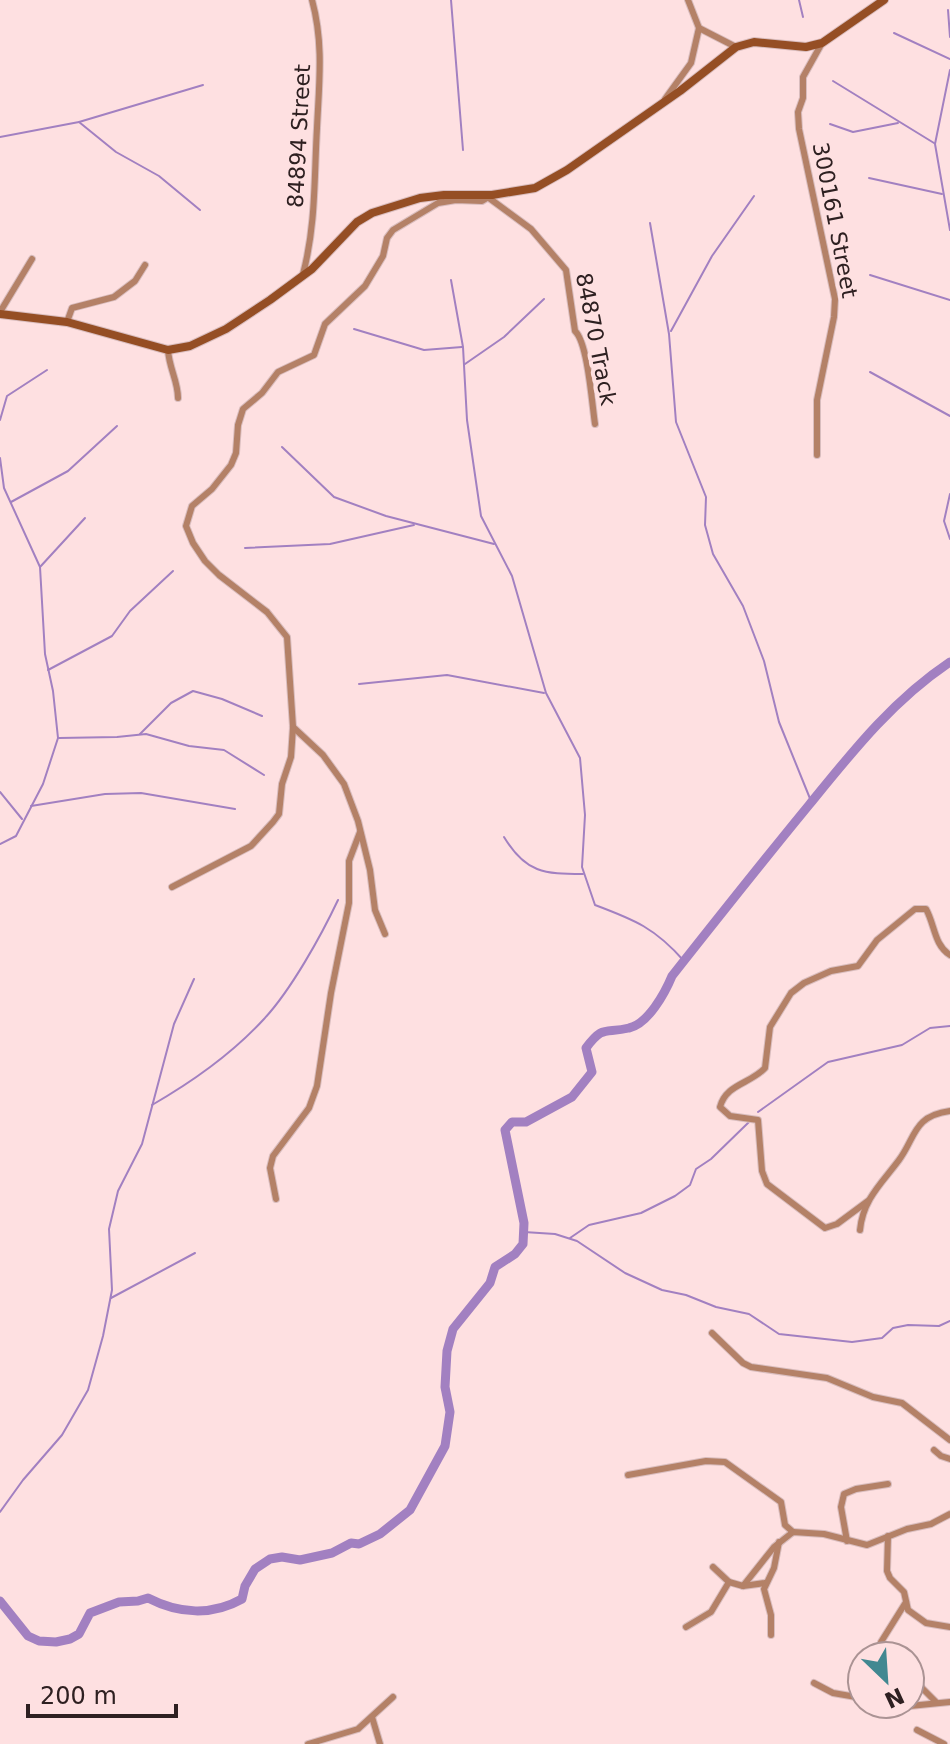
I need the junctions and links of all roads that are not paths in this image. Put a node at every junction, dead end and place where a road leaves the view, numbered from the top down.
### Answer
1 (312, 0) edge
2 (688, 0) edge
3 (884, 0) edge
4 (699, 28) junction
5 (822, 43) junction
6 (736, 47) junction
7 (663, 103) junction
8 (491, 197) junction
9 (32, 259) dead end
10 (145, 265) dead end
11 (303, 274) junction
12 (0, 313) edge
13 (67, 322) junction
14 (168, 350) junction
15 (178, 398) dead end
16 (595, 424) dead end
17 (817, 455) dead end
18 (293, 727) junction
19 (360, 832) junction
20 (172, 887) dead end
21 (385, 934) dead end
22 (950, 955) edge
23 (950, 1111) edge
24 (276, 1199) dead end
25 (868, 1201) junction
26 (860, 1230) dead end
27 (712, 1333) dead end
28 (950, 1440) edge
29 (934, 1450) dead end
30 (950, 1459) edge
31 (628, 1475) dead end
32 (888, 1484) dead end
33 (950, 1514) edge
34 (793, 1532) junction
35 (888, 1536) junction
36 (847, 1541) junction
37 (779, 1542) junction
38 (713, 1567) dead end
39 (729, 1582) junction
40 (765, 1583) junction
41 (743, 1586) junction
42 (906, 1602) junction
43 (686, 1627) dead end
44 (950, 1627) edge
45 (771, 1635) dead end
46 (882, 1640) edge
47 (814, 1683) dead end
48 (926, 1692) edge
49 (846, 1695) edge
50 (393, 1697) dead end
51 (936, 1702) junction
52 (950, 1702) edge
53 (926, 1703) edge
54 (372, 1717) junction
55 (917, 1730) dead end
56 (308, 1744) edge
57 (380, 1744) edge
58 (944, 1744) edge

1 - 11 street, 84894 Street
2 - 4 street
3 - 5 street
4 - 6 street
4 - 7 street
5 - 6 street
5 - 17 street, 300161 Street
6 - 7 street
7 - 8 street
8 - 11 street
8 - 16 street, 84870 Track
8 - 18 street
9 - 12 street
10 - 13 street
11 - 14 street
12 - 13 street
13 - 14 street
14 - 15 street
18 - 19 street
18 - 20 street
19 - 21 street
19 - 24 street
22 - 25 street
23 - 25 street
25 - 26 street
27 - 28 street
29 - 30 street
31 - 34 street
32 - 36 street
33 - 35 street
34 - 36 street
34 - 37 street
35 - 36 street
35 - 42 street
37 - 40 street
37 - 41 street
38 - 39 street
39 - 41 street
39 - 43 street
40 - 41 street
40 - 45 street
42 - 44 street
42 - 46 street
47 - 49 street
48 - 51 street
50 - 54 street
51 - 52 street
51 - 53 street
54 - 56 street
54 - 57 street
55 - 58 street

